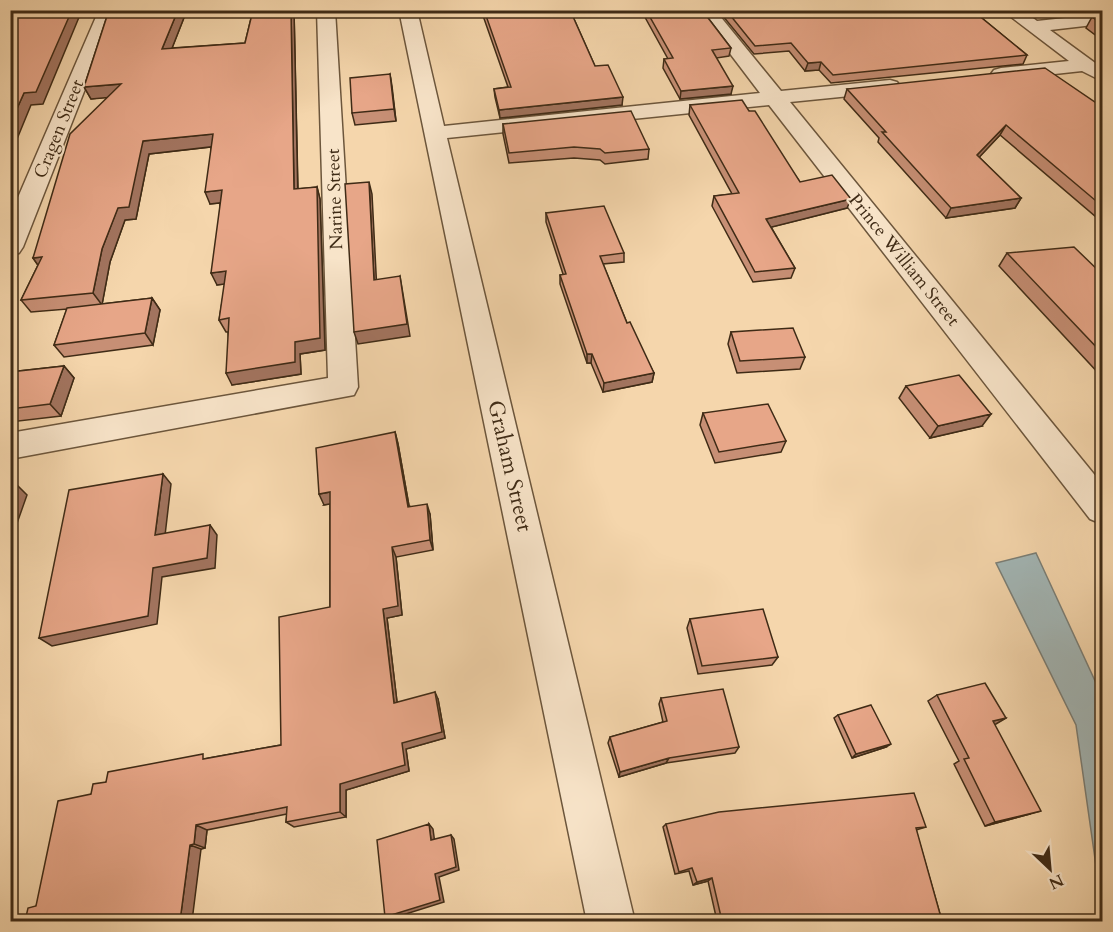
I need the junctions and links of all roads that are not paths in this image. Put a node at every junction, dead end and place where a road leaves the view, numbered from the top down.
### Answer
1 (108, 10) edge
2 (327, 10) edge
3 (408, 10) edge
4 (705, 10) edge
5 (1010, 10) edge
6 (1102, 19) edge
7 (1034, 27) junction
8 (1095, 71) edge
9 (983, 76) edge
10 (913, 84) edge
11 (774, 98) junction
12 (436, 133) junction
13 (10, 247) edge
14 (10, 446) edge
15 (1102, 509) edge
16 (611, 921) edge

1 - 13 street, Cragen Street
2 - 14 street, Narine Street
3 - 12 street, Graham Street
4 - 11 street, Prince William Street
5 - 7 street
6 - 7 street
7 - 8 street
8 - 9 street
10 - 11 street
11 - 12 street
11 - 15 street, Prince William Street
12 - 16 street, Graham Street

